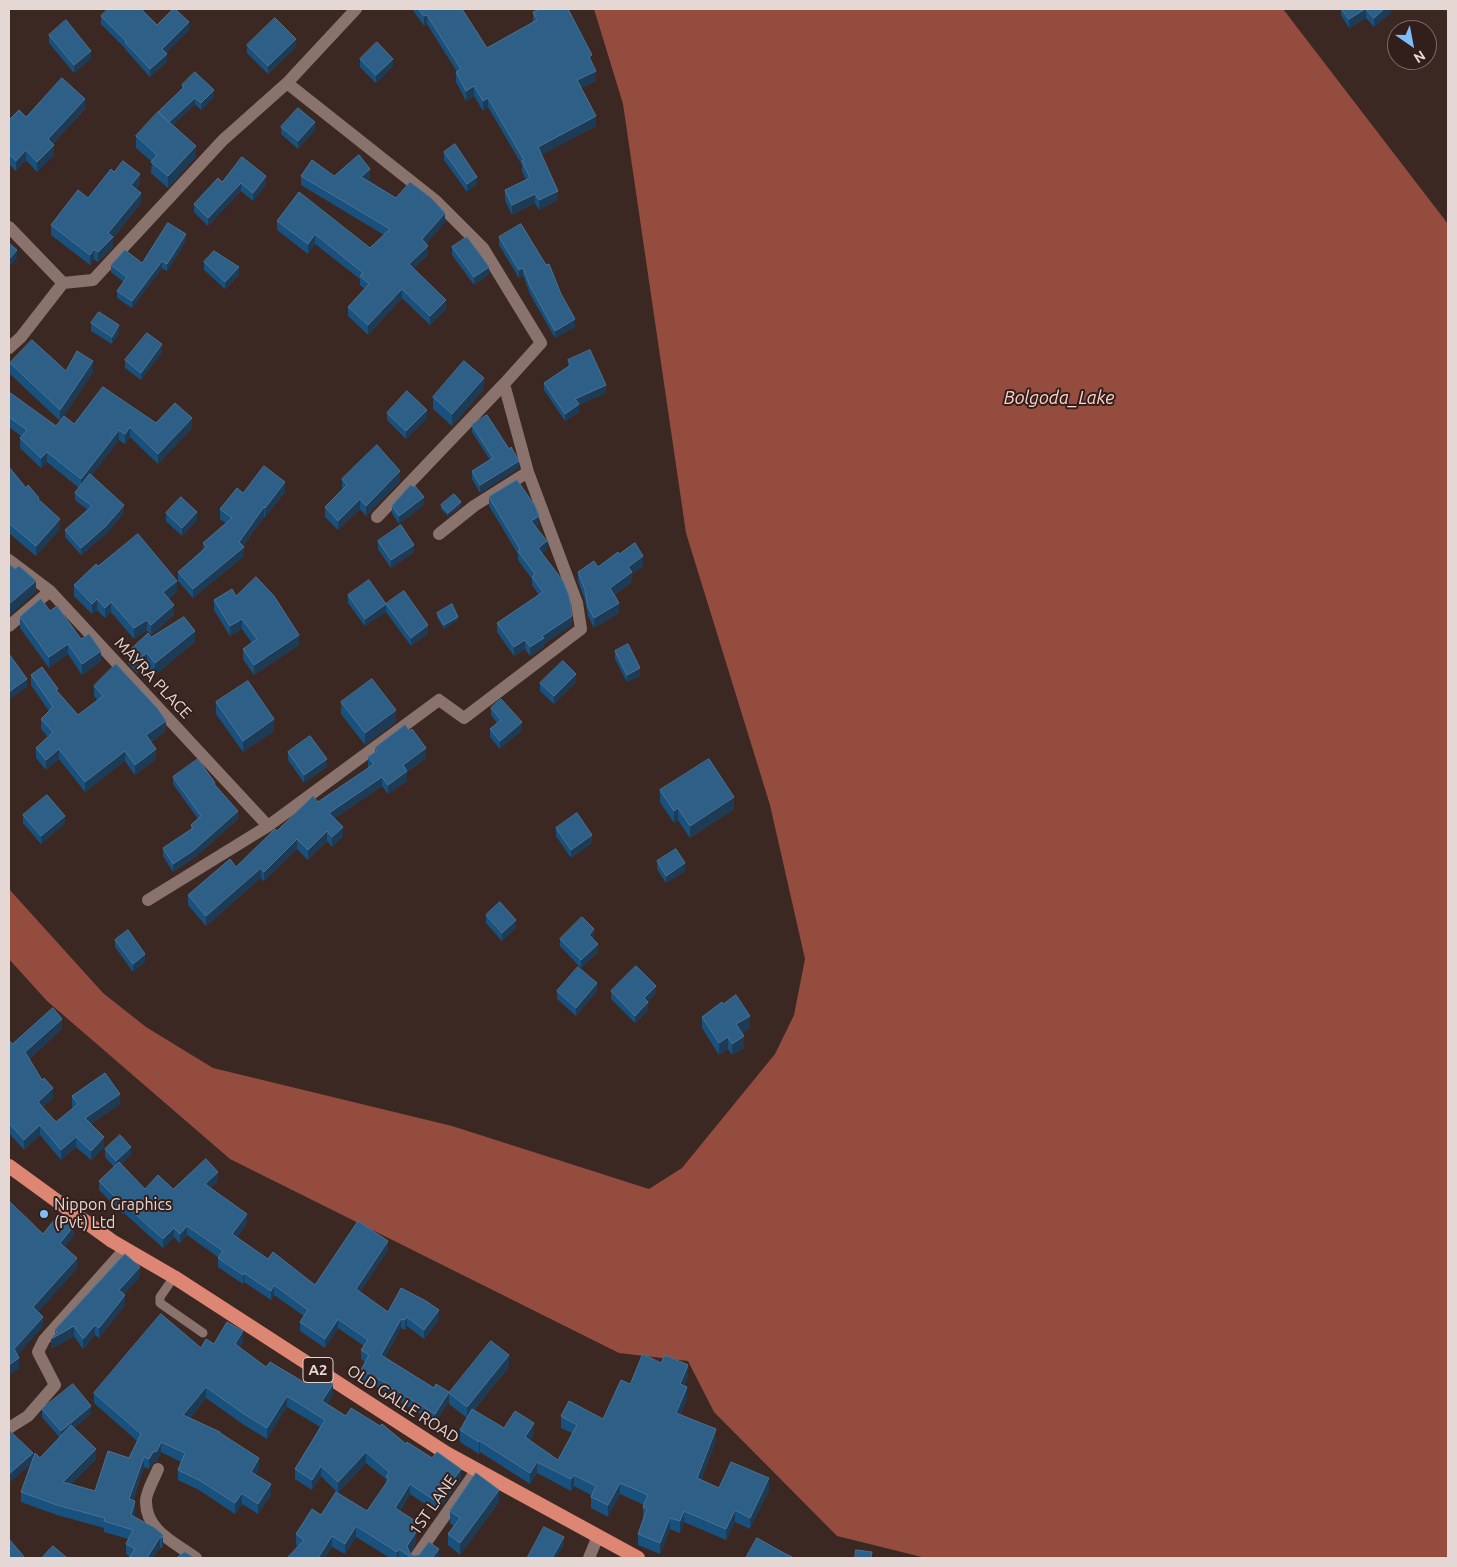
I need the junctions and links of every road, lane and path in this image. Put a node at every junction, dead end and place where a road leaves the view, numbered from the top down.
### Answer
1 (356, 9) edge
2 (287, 84) junction
3 (9, 227) edge
4 (63, 283) junction
5 (9, 348) edge
6 (504, 384) junction
7 (528, 472) junction
8 (377, 517) dead end
9 (439, 534) dead end
10 (9, 560) edge
11 (50, 591) junction
12 (9, 626) edge
13 (268, 826) junction
14 (148, 900) dead end
15 (9, 1166) edge
16 (125, 1249) junction
17 (174, 1277) junction
18 (203, 1333) dead end
19 (9, 1428) edge
20 (158, 1468) dead end
21 (478, 1470) junction
22 (598, 1536) junction
23 (196, 1558) edge
24 (416, 1558) edge
25 (589, 1558) edge
26 (638, 1558) edge

1 - 2 street
2 - 4 street
2 - 6 street
3 - 4 street
4 - 5 street
6 - 7 street
6 - 8 street
7 - 9 street
7 - 13 street
10 - 11 street, MAYRA PLACE
11 - 12 street
11 - 13 street, MAYRA PLACE
13 - 14 street
15 - 16 highway, OLD GALLE ROAD / A2
16 - 17 highway, OLD GALLE ROAD / A2
16 - 19 street
17 - 18 lane
17 - 21 highway, OLD GALLE ROAD / A2
20 - 23 street
21 - 22 highway, OLD GALLE ROAD / A2
21 - 24 street, 1ST LANE
22 - 25 street
22 - 26 highway, OLD GALLE ROAD / A2

